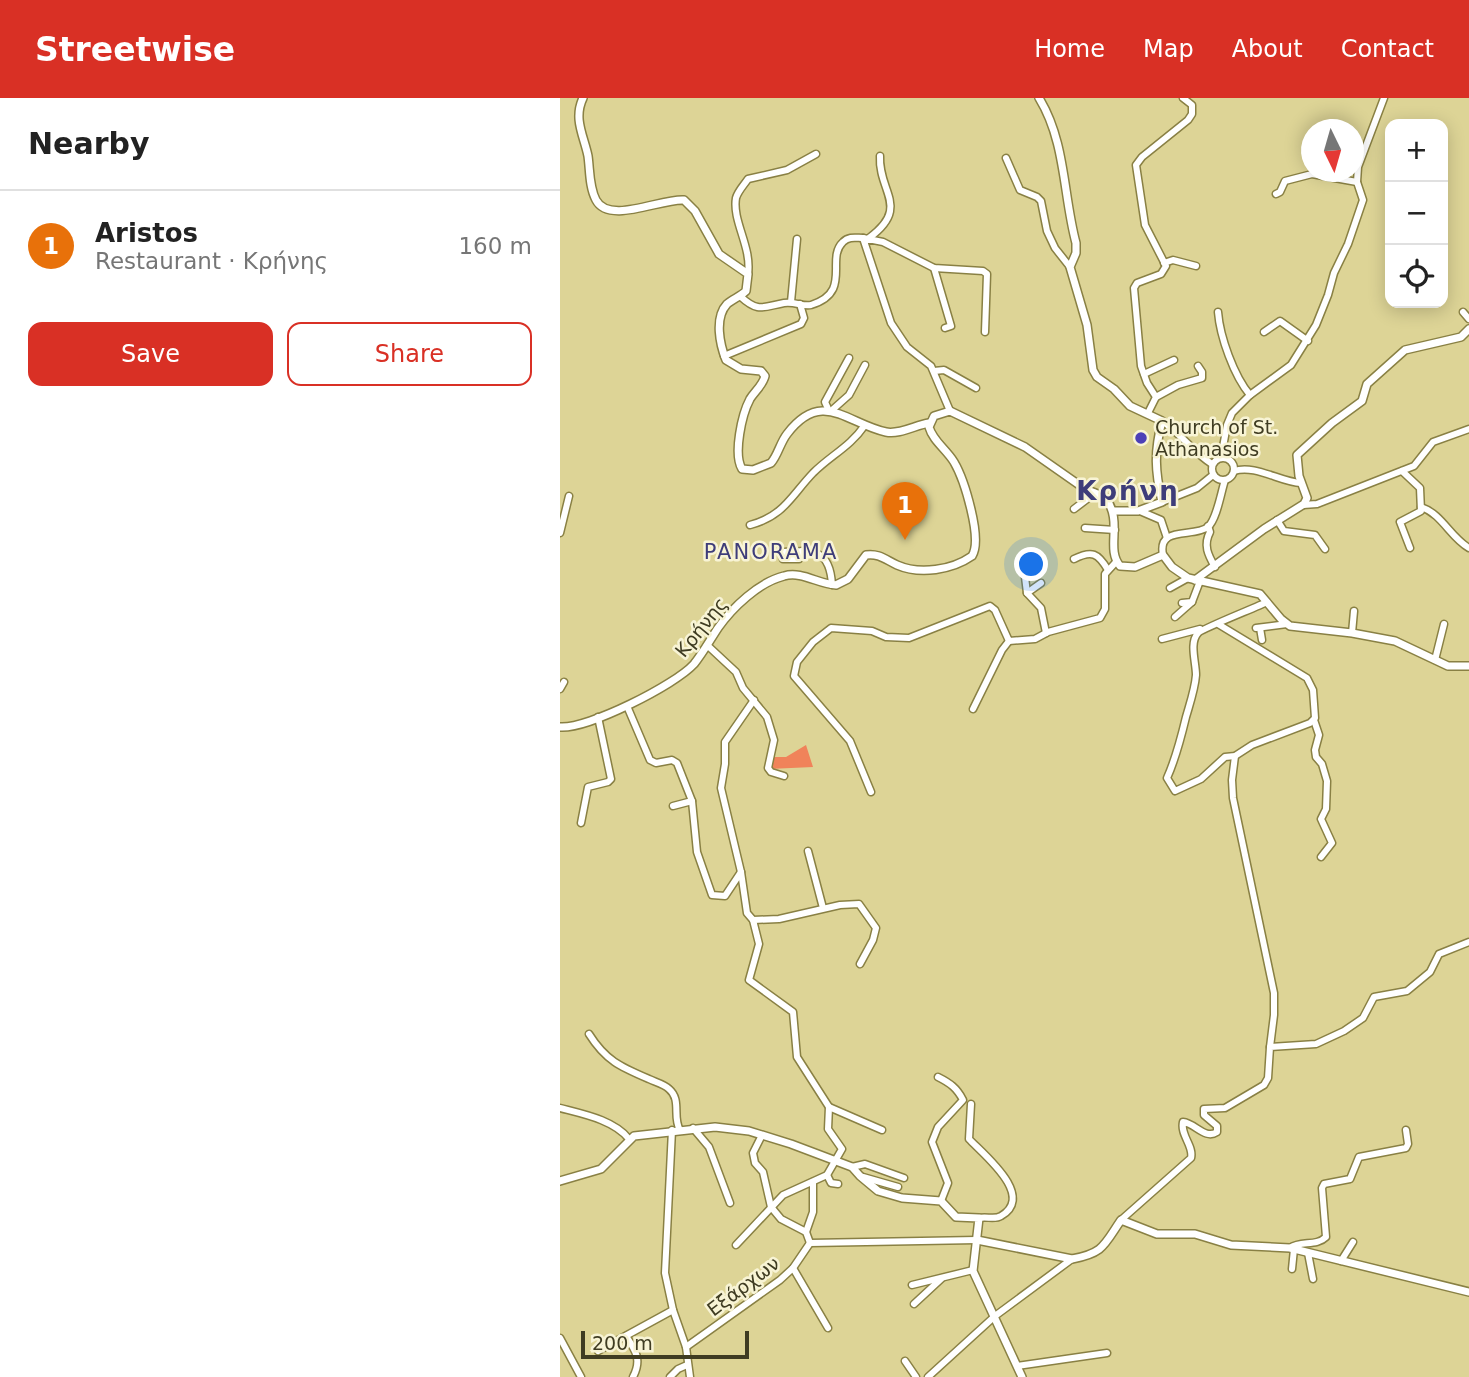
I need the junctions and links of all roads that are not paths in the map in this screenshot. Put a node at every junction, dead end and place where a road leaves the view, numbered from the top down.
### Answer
1 (583, 98) edge
2 (1039, 98) edge
3 (1182, 98) edge
4 (1384, 98) edge
5 (1364, 151) edge
6 (816, 154) dead end
7 (880, 156) dead end
8 (1006, 158) dead end
9 (1301, 177) edge
10 (1357, 182) edge
11 (1276, 194) dead end
12 (797, 239) dead end
13 (866, 239) junction
14 (1164, 262) junction
15 (1196, 266) dead end
16 (1070, 267) junction
17 (934, 268) junction
18 (748, 274) junction
19 (740, 296) junction
20 (791, 302) junction
21 (800, 304) junction
22 (1218, 312) dead end
23 (1463, 312) dead end
24 (1469, 318) edge
25 (945, 328) dead end
26 (1469, 329) edge
27 (985, 332) dead end
28 (1264, 332) dead end
29 (1308, 341) junction
30 (724, 356) junction
31 (849, 358) dead end
32 (1174, 360) dead end
33 (865, 365) dead end
34 (1198, 366) dead end
35 (934, 371) junction
36 (1144, 374) junction
37 (976, 388) dead end
38 (1250, 395) junction
39 (1156, 397) junction
40 (830, 411) junction
41 (950, 411) junction
42 (1148, 413) junction
43 (1161, 421) junction
44 (929, 423) junction
45 (865, 425) junction
46 (1469, 429) edge
47 (1221, 458) junction
48 (1212, 464) junction
49 (1234, 471) junction
50 (1402, 471) junction
51 (1213, 475) junction
52 (1225, 480) junction
53 (1301, 483) junction
54 (1095, 493) junction
55 (569, 496) dead end
56 (1162, 502) junction
57 (1303, 505) junction
58 (1421, 507) junction
59 (1074, 509) dead end
60 (1113, 511) junction
61 (1140, 511) junction
62 (1277, 520) junction
63 (750, 524) dead end
64 (1208, 526) junction
65 (1085, 527) dead end
66 (1115, 530) junction
67 (560, 533) edge
68 (1167, 538) junction
69 (1410, 548) dead end
70 (1469, 548) edge
71 (1325, 549) dead end
72 (783, 555) dead end
73 (1163, 555) junction
74 (1074, 559) dead end
75 (1116, 562) junction
76 (1214, 567) junction
77 (1024, 569) dead end
78 (1108, 570) junction
79 (1194, 580) junction
80 (1041, 583) dead end
81 (832, 585) junction
82 (1170, 588) dead end
83 (1027, 593) junction
84 (1192, 602) junction
85 (1267, 602) junction
86 (1182, 603) dead end
87 (1354, 611) dead end
88 (1175, 617) dead end
89 (1218, 624) junction
90 (1287, 624) junction
91 (1444, 624) dead end
92 (1205, 628) junction
93 (1046, 633) junction
94 (1353, 633) junction
95 (1162, 639) dead end
96 (1262, 640) dead end
97 (1009, 641) junction
98 (707, 645) junction
99 (1435, 660) junction
100 (1469, 666) edge
101 (564, 682) dead end
102 (560, 689) edge
103 (754, 700) junction
104 (627, 706) junction
105 (973, 709) dead end
106 (598, 717) junction
107 (1314, 720) junction
108 (560, 727) edge
109 (1235, 757) junction
110 (784, 776) dead end
111 (871, 792) dead end
112 (692, 801) junction
113 (673, 806) dead end
114 (581, 823) dead end
115 (808, 851) dead end
116 (1321, 857) dead end
117 (741, 872) junction
118 (823, 908) junction
119 (753, 920) junction
120 (1469, 942) edge
121 (860, 964) dead end
122 (589, 1034) dead end
123 (1270, 1047) junction
124 (938, 1077) dead end
125 (971, 1104) dead end
126 (560, 1108) edge
127 (829, 1108) junction
128 (693, 1128) junction
129 (676, 1130) junction
130 (881, 1130) dead end
131 (1406, 1130) dead end
132 (762, 1135) junction
133 (629, 1139) junction
134 (833, 1161) junction
135 (852, 1167) junction
136 (827, 1175) junction
137 (860, 1176) junction
138 (904, 1178) dead end
139 (560, 1181) edge
140 (813, 1182) junction
141 (838, 1184) dead end
142 (898, 1187) dead end
143 (941, 1201) junction
144 (730, 1203) dead end
145 (771, 1207) junction
146 (979, 1218) junction
147 (1121, 1220) junction
148 (806, 1232) junction
149 (977, 1240) junction
150 (1353, 1242) dead end
151 (810, 1243) junction
152 (736, 1245) dead end
153 (1292, 1249) junction
154 (1308, 1253) junction
155 (1072, 1259) junction
156 (1341, 1261) junction
157 (793, 1268) junction
158 (1292, 1269) dead end
159 (973, 1270) junction
160 (943, 1277) junction
161 (1313, 1279) dead end
162 (912, 1285) dead end
163 (1469, 1292) edge
164 (914, 1304) dead end
165 (674, 1310) junction
166 (995, 1316) junction
167 (828, 1328) dead end
168 (626, 1336) junction
169 (560, 1338) edge
170 (686, 1347) junction
171 (598, 1351) dead end
172 (1107, 1353) dead end
173 (905, 1361) dead end
174 (687, 1365) junction
175 (1017, 1366) junction
176 (581, 1377) edge
177 (633, 1377) edge
178 (670, 1377) edge
179 (690, 1377) edge
180 (916, 1377) edge
181 (928, 1377) edge
182 (1022, 1377) edge

1 - 18 street
2 - 16 street
3 - 14 street
4 - 5 street
6 - 18 street
7 - 13 street
8 - 16 street
9 - 11 street
10 - 29 street
12 - 20 street
13 - 17 street
13 - 21 street
13 - 35 street
14 - 15 street
14 - 36 street
16 - 42 street
17 - 25 street
17 - 27 street
18 - 19 street
19 - 20 street
19 - 30 street
20 - 21 street
21 - 30 street
22 - 38 street
23 - 24 street
26 - 53 street
28 - 29 street
29 - 38 street
30 - 40 street
31 - 40 street
32 - 36 street
33 - 40 street
34 - 39 street
35 - 37 street
35 - 41 street
36 - 39 street
38 - 47 street
39 - 42 street
40 - 45 street
41 - 44 street
41 - 54 street
42 - 43 street
43 - 48 street
43 - 56 street
44 - 45 street
44 - 81 street
45 - 63 street
46 - 50 street
47 - 48 street
47 - 49 street
48 - 51 street
49 - 52 street
49 - 53 street
50 - 57 street
50 - 58 street
51 - 52 street
51 - 56 street
52 - 64 street
53 - 57 street
54 - 59 street
54 - 60 street
55 - 67 street
56 - 61 street
57 - 62 street
58 - 69 street
58 - 70 street
60 - 61 street
60 - 66 street
61 - 68 street
62 - 71 street
62 - 76 street
64 - 68 street
64 - 76 street
65 - 66 street
66 - 75 street
68 - 73 street
72 - 81 street
73 - 75 street
73 - 79 street
74 - 78 street
75 - 78 street
76 - 79 street
77 - 83 street
78 - 93 street
79 - 82 street
79 - 84 street
79 - 85 street
80 - 83 street
81 - 98 street, Κρήνης
83 - 93 street
84 - 86 street
84 - 88 street
85 - 89 street
85 - 90 street
87 - 94 street
89 - 92 street
89 - 107 street
90 - 94 street
90 - 96 street
91 - 99 street
92 - 95 street
92 - 109 street
93 - 97 street
94 - 99 street
97 - 105 street
97 - 111 street
98 - 103 street
98 - 104 street, Κρήνης
99 - 100 street
101 - 102 street
103 - 110 street
103 - 117 street
104 - 106 street, Κρήνης
104 - 112 street
106 - 108 street, Κρήνης
106 - 114 street
107 - 109 street
107 - 116 street
109 - 123 street
112 - 113 street
112 - 117 street
115 - 118 street
117 - 119 street
118 - 119 street
118 - 121 street
119 - 127 street
120 - 123 street
122 - 129 street
123 - 147 street
124 - 143 street
125 - 146 street
126 - 133 street
127 - 130 street
127 - 134 street
128 - 129 street
128 - 132 street
128 - 144 street
129 - 133 street
129 - 165 street
131 - 153 street
132 - 134 street
132 - 145 street
133 - 139 street
134 - 135 street
134 - 136 street
135 - 137 street
135 - 138 street
136 - 140 street
136 - 141 street
137 - 142 street
137 - 143 street
140 - 145 street
140 - 148 street
143 - 146 street
145 - 148 street
145 - 152 street
146 - 149 street
147 - 153 street
147 - 155 street
148 - 151 street
149 - 151 street
149 - 155 street
149 - 159 street
150 - 156 street
151 - 157 street, Εξάρχων
153 - 154 street
153 - 158 street
154 - 156 street
154 - 161 street
155 - 166 street
156 - 163 street
157 - 167 street
157 - 170 street, Εξάρχων
159 - 160 street
159 - 166 street
160 - 162 street
160 - 164 street
165 - 168 street
165 - 170 street
166 - 175 street
166 - 181 street
168 - 171 street
168 - 177 street
169 - 176 street
170 - 174 street
172 - 175 street
173 - 180 street
174 - 178 street
174 - 179 street
175 - 182 street

